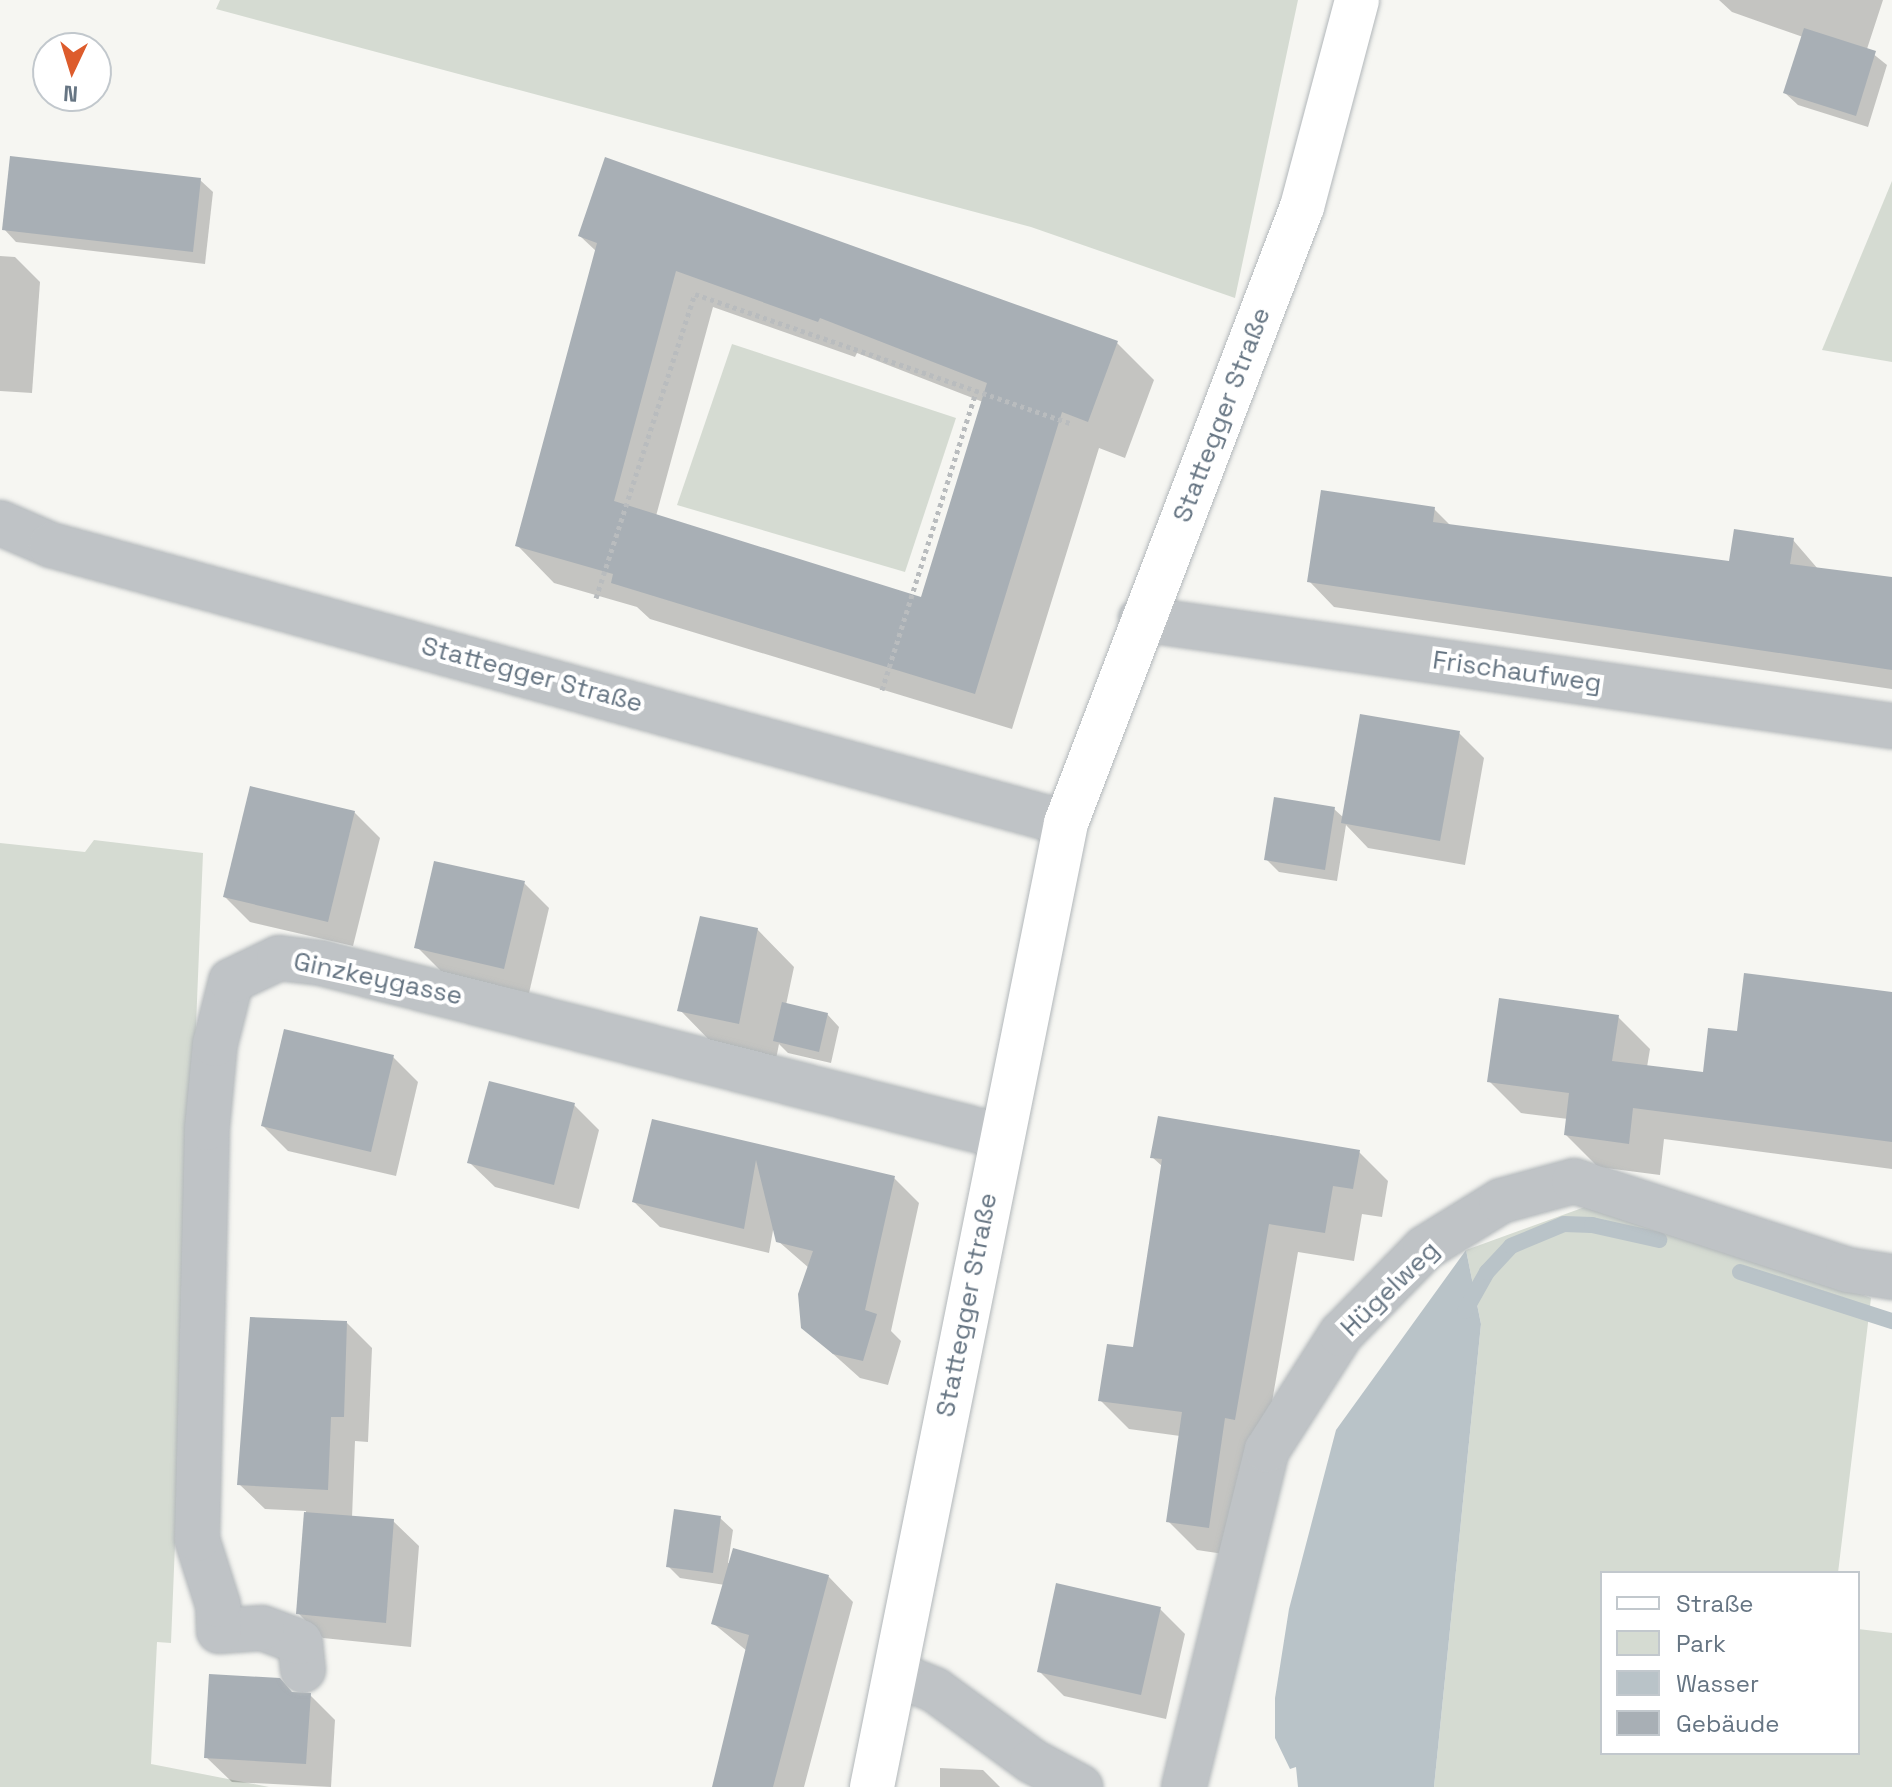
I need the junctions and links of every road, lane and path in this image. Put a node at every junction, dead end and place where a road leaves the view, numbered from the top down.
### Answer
1 (1357, 0) edge
2 (976, 391) junction
3 (1072, 424) dead end
4 (0, 523) edge
5 (596, 598) dead end
6 (1141, 619) junction
7 (882, 690) dead end
8 (1892, 726) edge
9 (1066, 823) junction
10 (1000, 1136) junction
11 (1892, 1277) edge
12 (303, 1670) dead end
13 (896, 1674) junction
14 (872, 1787) edge
15 (1080, 1787) edge
16 (1184, 1787) edge

1 - 6 main road, Stattegger Straße
2 - 3 path
2 - 5 path
2 - 7 path
4 - 9 street, Stattegger Straße
6 - 8 street, Frischaufweg
6 - 9 main road, Stattegger Straße
9 - 10 main road, Stattegger Straße
10 - 12 street, Ginzkeygasse
10 - 13 main road, Stattegger Straße
11 - 16 street, Hügelweg
13 - 14 main road, Stattegger Straße
13 - 15 street

